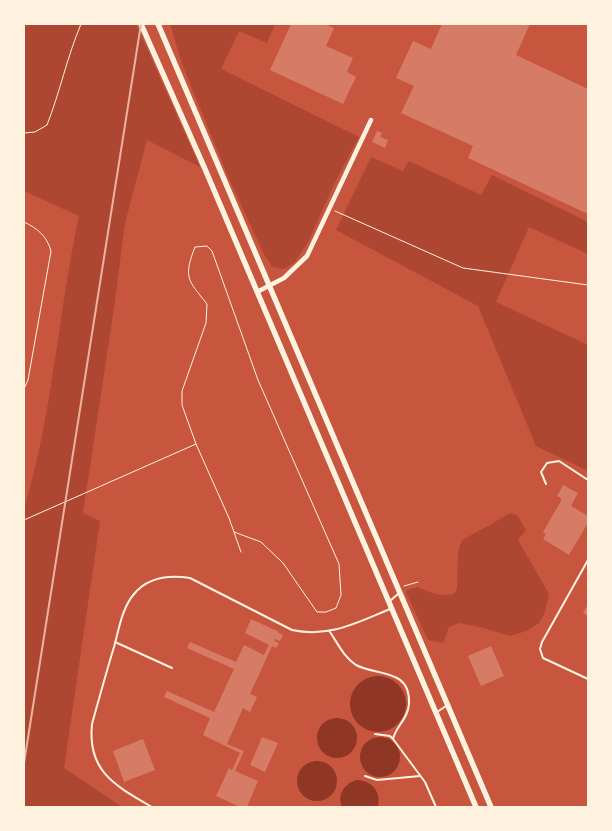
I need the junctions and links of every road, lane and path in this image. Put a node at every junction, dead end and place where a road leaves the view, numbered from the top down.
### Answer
1 (80, 24) edge
2 (141, 24) edge
3 (158, 24) edge
4 (371, 120) dead end
5 (24, 133) edge
6 (329, 209) junction
7 (24, 222) edge
8 (588, 285) edge
9 (270, 287) junction
10 (257, 292) junction
11 (24, 390) edge
12 (196, 444) junction
13 (588, 480) edge
14 (546, 484) dead end
15 (24, 520) edge
16 (234, 532) junction
17 (241, 552) dead end
18 (588, 560) edge
19 (418, 582) dead end
20 (399, 591) junction
21 (390, 601) junction
22 (392, 608) junction
23 (330, 632) junction
24 (115, 642) junction
25 (172, 668) dead end
26 (588, 679) edge
27 (448, 705) junction
28 (436, 713) junction
29 (375, 734) dead end
30 (393, 739) junction
31 (365, 776) dead end
32 (420, 776) junction
33 (152, 807) edge
34 (436, 807) edge
35 (476, 807) edge
36 (491, 807) edge

1 - 5 path
2 - 10 main road
3 - 9 main road
4 - 6 street
6 - 8 path
6 - 9 street
7 - 11 path
9 - 10 street
9 - 20 main road
10 - 21 main road
12 - 15 path
12 - 16 path
12 - 16 path
13 - 14 lane
16 - 17 path
18 - 26 lane
19 - 20 path
20 - 21 lane
20 - 27 main road
21 - 22 main road
22 - 23 lane
22 - 28 main road
23 - 24 lane
23 - 30 lane
24 - 25 lane
24 - 33 lane
27 - 28 lane
27 - 36 main road
28 - 35 main road
29 - 30 lane
30 - 32 lane
31 - 32 lane
32 - 34 lane

